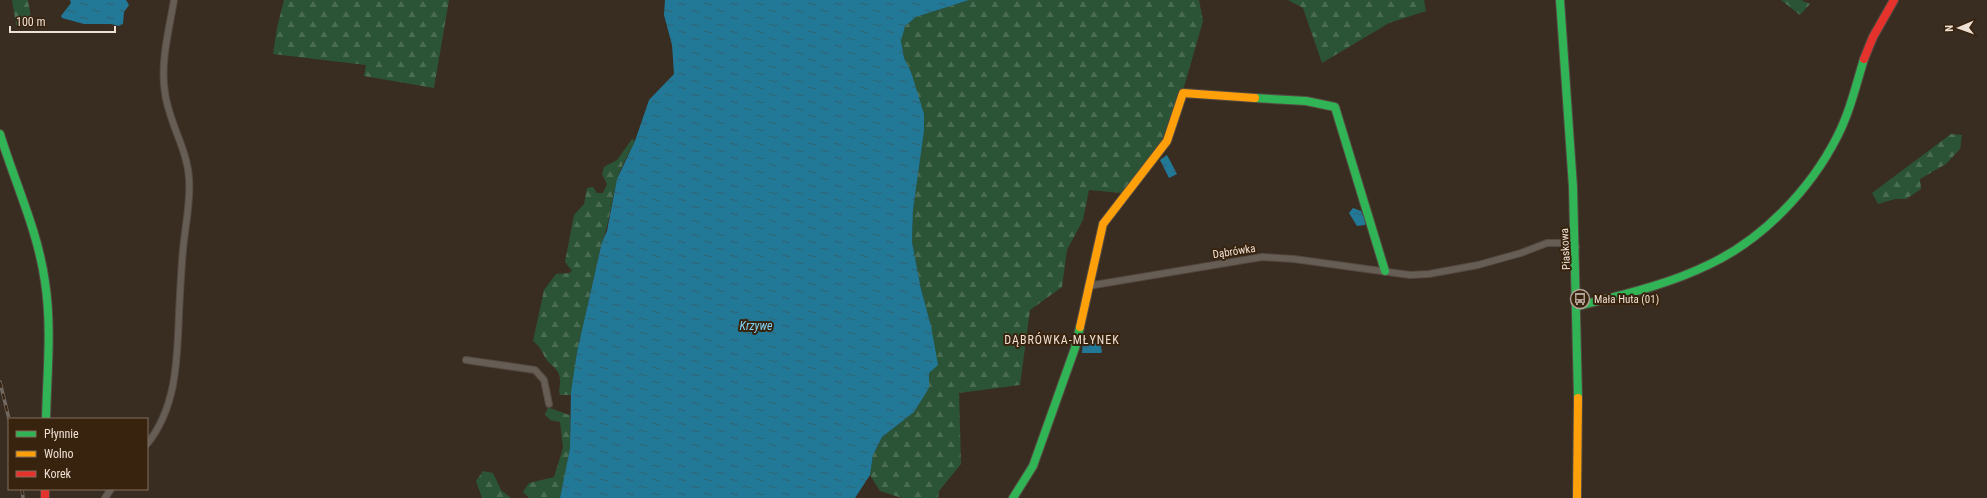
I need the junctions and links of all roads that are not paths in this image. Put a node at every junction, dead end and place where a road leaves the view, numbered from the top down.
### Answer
1 (174, 0) edge
2 (1560, 0) edge
3 (1894, 0) edge
4 (0, 134) edge
5 (1576, 246) junction
6 (1385, 271) junction
7 (1088, 286) junction
8 (1578, 306) junction
9 (466, 360) dead end
10 (549, 404) dead end
11 (46, 418) edge
12 (148, 443) edge
13 (110, 490) edge
14 (104, 498) edge
15 (1013, 498) edge
16 (1577, 498) edge

1 - 12 street
2 - 5 street, Piaskowa
3 - 8 street
4 - 11 street
5 - 6 street, Dąbrówka
5 - 8 street, Piaskowa
6 - 7 street, Dąbrówka
6 - 7 street
7 - 15 street
8 - 16 street, Piaskowa
9 - 10 street
13 - 14 street

